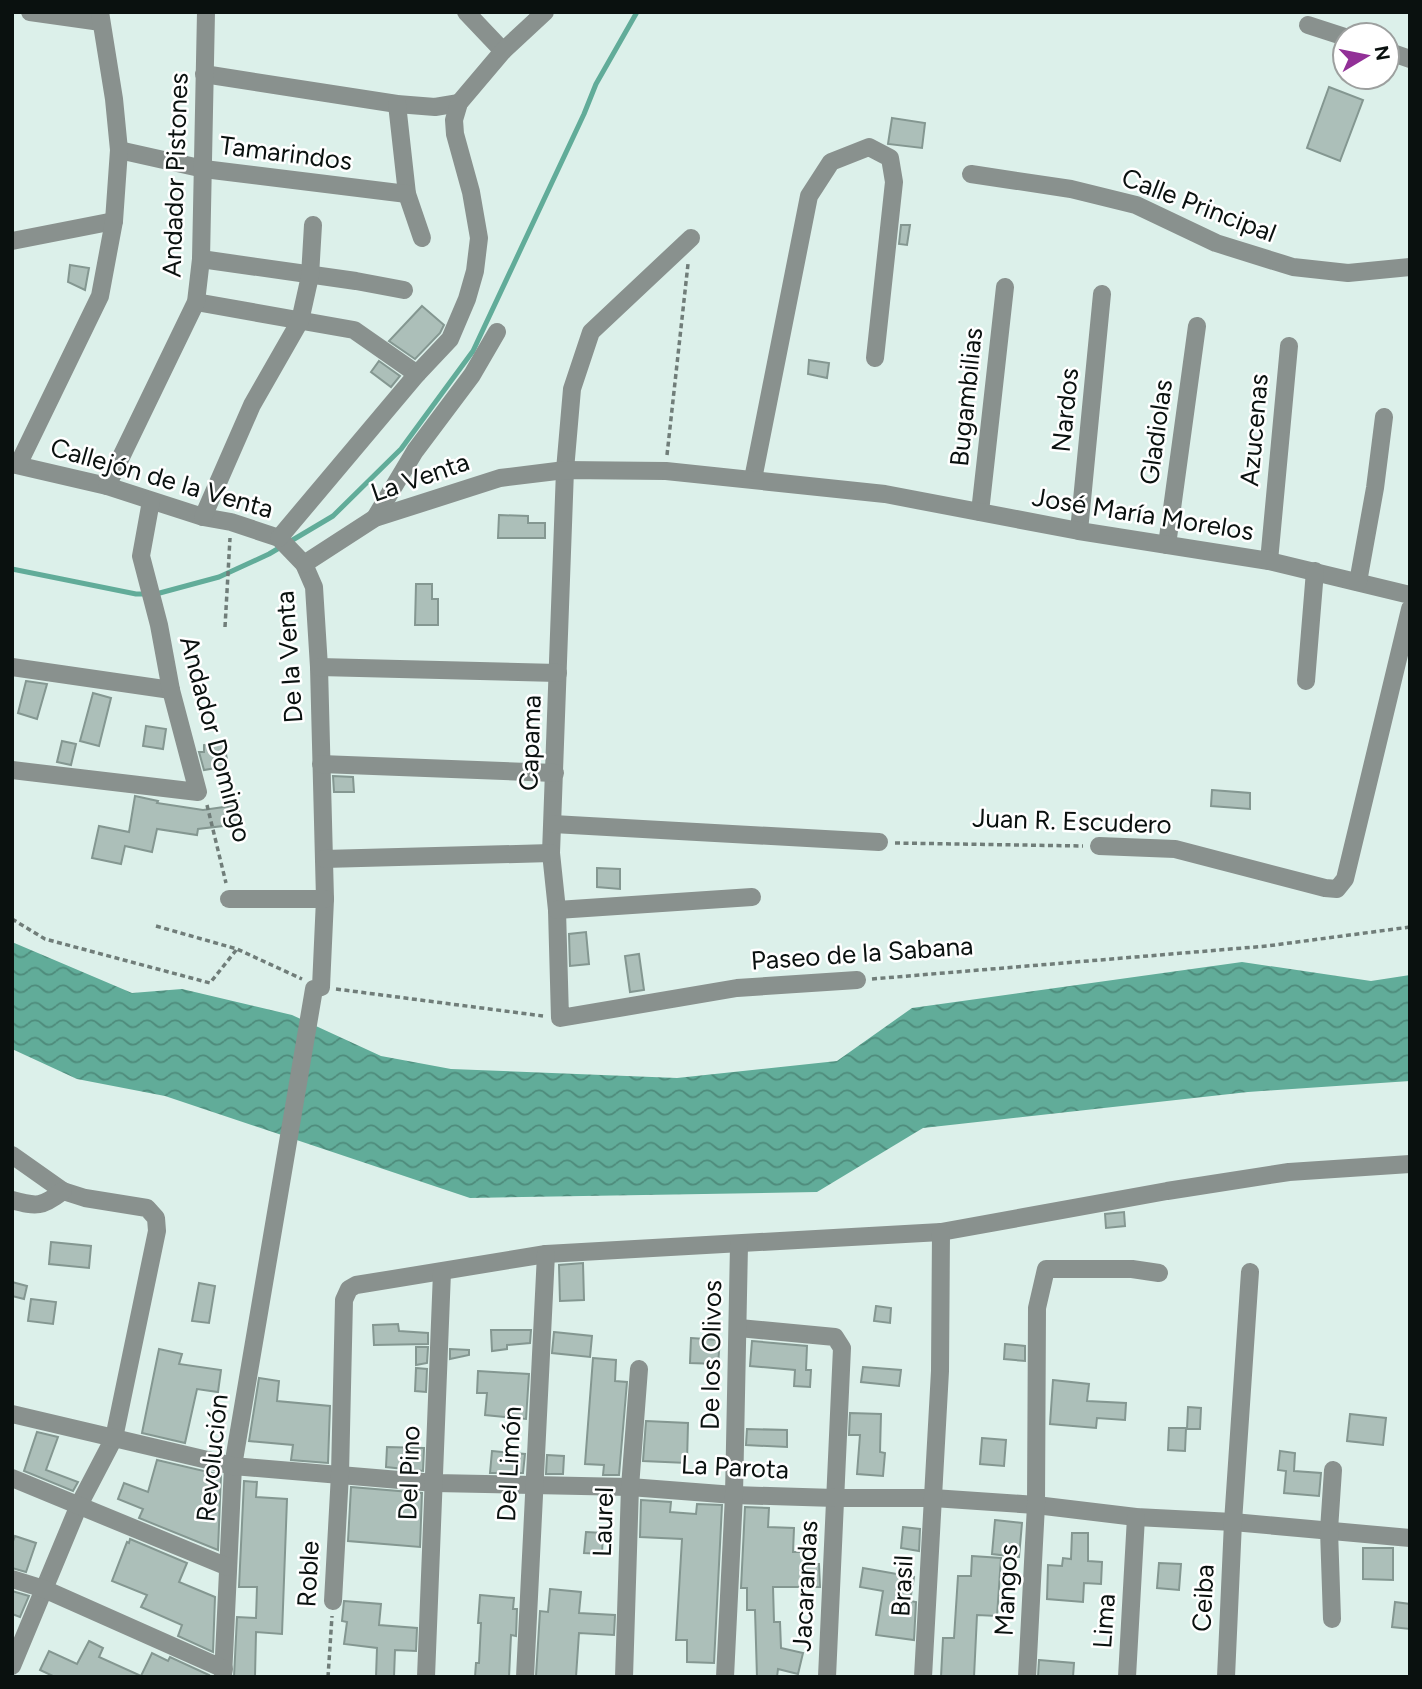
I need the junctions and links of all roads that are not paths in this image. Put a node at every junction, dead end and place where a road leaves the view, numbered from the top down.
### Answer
1 (30, 12) edge
2 (206, 12) edge
3 (466, 12) edge
4 (545, 12) edge
5 (101, 17) edge
6 (1308, 25) dead end
7 (1331, 32) edge
8 (503, 51) junction
9 (204, 74) junction
10 (459, 103) junction
11 (397, 104) junction
12 (119, 150) junction
13 (204, 169) junction
14 (971, 174) dead end
15 (407, 194) junction
16 (114, 221) junction
17 (313, 225) dead end
18 (422, 238) dead end
19 (691, 238) road end
20 (12, 241) edge
21 (201, 259) junction
22 (1410, 267) edge
23 (310, 276) junction
24 (1005, 287) dead end
25 (404, 290) dead end
26 (1102, 294) dead end
27 (196, 302) junction
28 (300, 321) junction
29 (1197, 326) dead end
30 (497, 332) dead end
31 (1289, 346) dead end
32 (875, 358) dead end
33 (417, 374) junction
34 (1384, 417) dead end
35 (15, 465) edge
36 (565, 470) junction
37 (753, 479) junction
38 (107, 486) junction
39 (151, 501) junction
40 (979, 512) junction
41 (203, 517) junction
42 (375, 518) junction
43 (1079, 531) junction
44 (1167, 544) junction
45 (290, 548) junction
46 (1269, 561) junction
47 (1315, 572) junction
48 (1358, 582) junction
49 (1410, 595) edge
50 (1410, 609) edge
51 (12, 667) edge
52 (319, 667) junction
53 (558, 673) junction
54 (1306, 681) dead end
55 (171, 690) junction
56 (321, 764) junction
57 (12, 770) edge
58 (555, 773) junction
59 (553, 824) junction
60 (879, 842) road end
61 (1099, 846) road end
62 (551, 853) junction
63 (324, 859) junction
64 (752, 897) dead end
65 (229, 899) road end
66 (325, 899) junction
67 (557, 910) junction
68 (857, 980) road end
69 (317, 988) joint
70 (560, 1018) joint
71 (12, 1155) edge
72 (1410, 1164) edge
73 (62, 1192) junction
74 (12, 1200) edge
75 (941, 1232) junction
76 (739, 1244) junction
77 (546, 1254) junction
78 (442, 1272) junction
79 (1250, 1272) dead end
80 (1159, 1273) dead end
81 (739, 1328) junction
82 (639, 1369) dead end
83 (12, 1414) edge
84 (114, 1438) junction
85 (233, 1466) junction
86 (1333, 1470) dead end
87 (340, 1474) junction
88 (12, 1478) edge
89 (435, 1483) junction
90 (535, 1487) junction
91 (630, 1488) junction
92 (734, 1495) junction
93 (835, 1498) junction
94 (933, 1498) junction
95 (79, 1505) junction
96 (1036, 1505) junction
97 (1136, 1517) junction
98 (1233, 1522) junction
99 (1329, 1530) junction
100 (1410, 1538) edge
101 (228, 1567) junction
102 (12, 1578) edge
103 (44, 1589) junction
104 (333, 1601) road end
105 (1332, 1619) dead end
106 (12, 1666) edge
107 (223, 1673) edge
108 (426, 1677) edge
109 (525, 1677) edge
110 (624, 1677) edge
111 (725, 1677) edge
112 (827, 1677) edge
113 (923, 1677) edge
114 (1027, 1677) edge
115 (1127, 1677) edge
116 (1226, 1677) edge

1 - 5 street
2 - 9 street, Andador Pistones
3 - 8 street
4 - 8 street
5 - 12 street
6 - 7 street
8 - 10 street
9 - 11 street
9 - 13 street, Andador Pistones
10 - 11 street
10 - 33 street
11 - 15 street
12 - 13 street, Tamarindos
12 - 16 street
13 - 15 street, Tamarindos
13 - 21 street, Andador Pistones
14 - 22 street, Calle Principal
15 - 18 street
16 - 20 street
16 - 35 street
17 - 23 street
19 - 36 street, Capama
21 - 23 street
21 - 27 street, Andador Pistones
23 - 25 street
23 - 28 street
24 - 40 street, Bugambilias
26 - 43 street, Nardos
27 - 28 street
27 - 38 street, Andador Pistones
28 - 33 street
28 - 41 street
29 - 44 street, Gladiolas
30 - 42 street
31 - 46 street, Azucenas
32 - 37 street
33 - 45 street
34 - 48 street
35 - 38 street, Callejón de la Venta
36 - 37 street, La Venta
36 - 42 street, La Venta
36 - 53 street, Capama
37 - 40 street, José María Morelos
38 - 39 street, Callejón de la Venta
39 - 41 street, Callejón de la Venta
39 - 55 street, Andador Domingo
40 - 43 street, José María Morelos
41 - 45 street, Callejón de la Venta
42 - 45 street, La Venta
43 - 44 street, José María Morelos
44 - 46 street, José María Morelos
45 - 52 street, De la Venta
46 - 47 street, José María Morelos
47 - 48 street, José María Morelos
47 - 54 street
48 - 49 street, José María Morelos
50 - 61 street, Juan R. Escudero
51 - 55 street
52 - 53 street
52 - 56 street, De la Venta
53 - 58 street, Capama
55 - 57 street, Andador Domingo
56 - 58 street
56 - 63 street, De la Venta
58 - 59 street, Capama
59 - 60 street
59 - 62 street, Capama
62 - 63 street
62 - 67 street, Capama
63 - 66 street, De la Venta
64 - 67 street
65 - 66 street
66 - 69 street, De la Venta
67 - 70 street, Capama
68 - 70 street, Paseo de la Sabana
69 - 85 street, Revolución
71 - 73 street
72 - 75 street
73 - 74 street
73 - 84 street
75 - 76 street
75 - 94 street, Brasil
76 - 77 street
76 - 81 street, De los Olivos
77 - 78 street
77 - 90 street, Del Limón
78 - 87 street, Roble
78 - 89 street, Del Pino
79 - 98 street, Ceiba
80 - 96 street, Mangos
81 - 92 street, De los Olivos
81 - 93 street, Jacarandas
82 - 91 street, Laurel
83 - 84 street, La Parota
84 - 85 street, La Parota
84 - 95 street
85 - 87 street, La Parota
85 - 101 street, Revolución
86 - 99 street
87 - 89 street, La Parota
87 - 104 street, Roble
88 - 95 street
89 - 90 street, La Parota
89 - 108 street, Del Pino
90 - 91 street, La Parota
90 - 109 street, Del Limón
91 - 92 street, La Parota
91 - 110 street, Laurel
92 - 93 street, La Parota
92 - 111 street, De los Olivos
93 - 94 street, La Parota
93 - 112 street, Jacarandas
94 - 96 street, La Parota
94 - 113 street, Brasil
95 - 101 street
95 - 103 street
96 - 97 street, La Parota
96 - 114 street, Mangos
97 - 98 street, La Parota
97 - 115 street, Lima
98 - 99 street, La Parota
98 - 116 street, Ceiba
99 - 100 street, La Parota
99 - 105 street
101 - 107 street, Revolución
102 - 103 street
103 - 106 street
103 - 107 street

